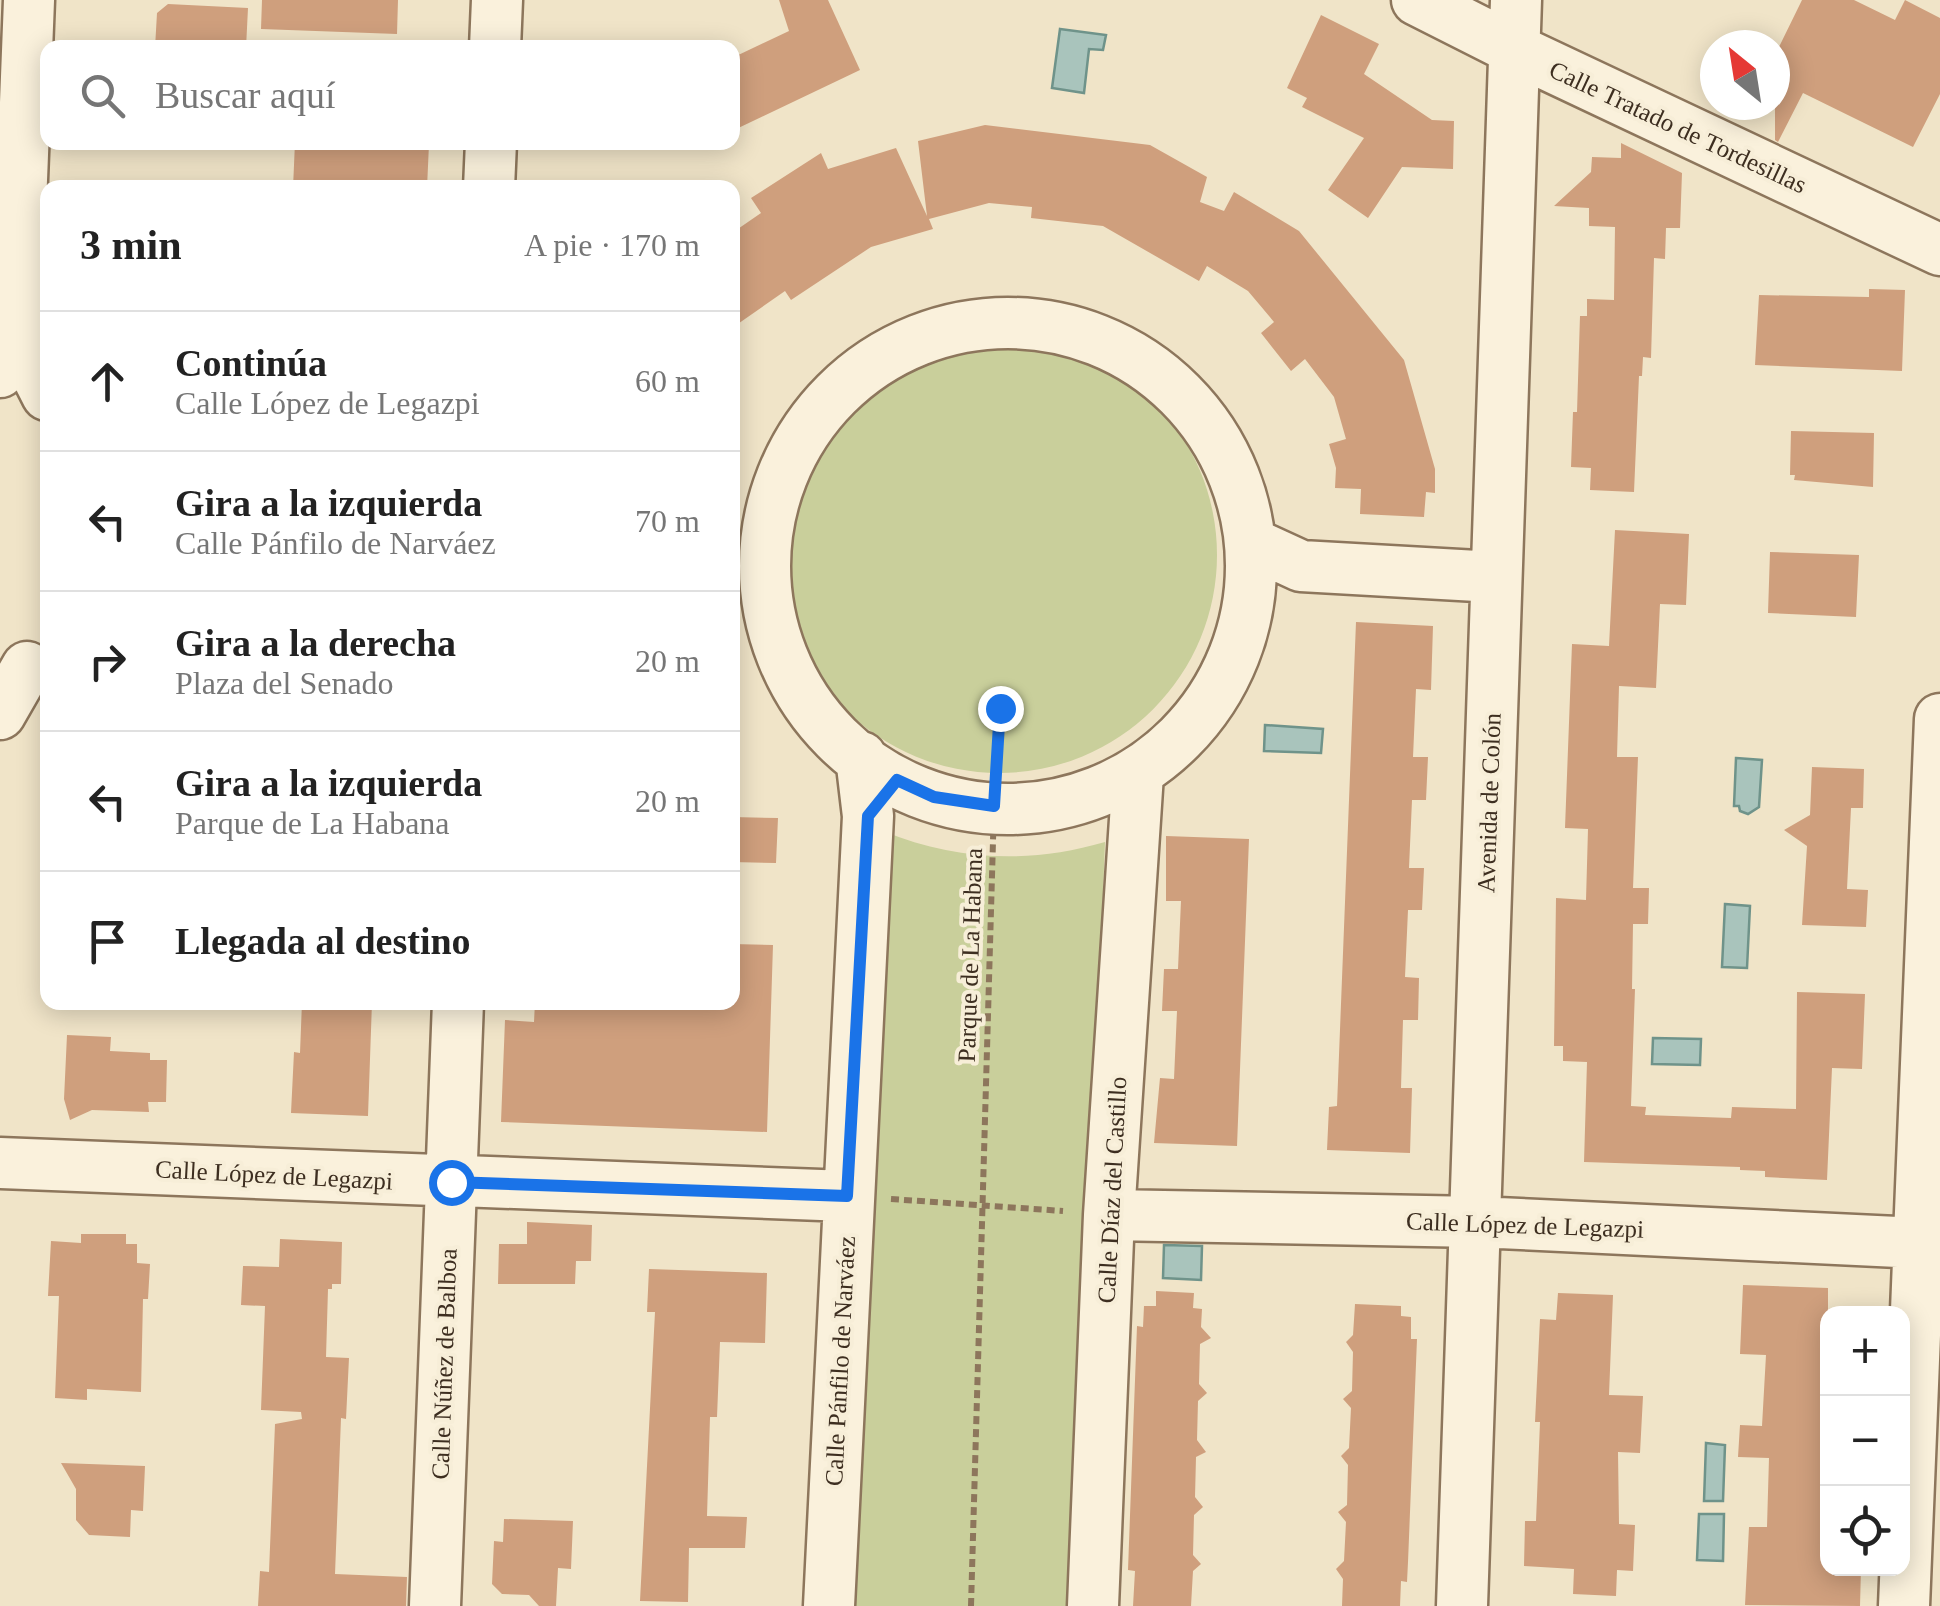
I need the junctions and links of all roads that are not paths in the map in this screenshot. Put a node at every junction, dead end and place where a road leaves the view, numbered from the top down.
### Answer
1 (29, 0) edge
2 (497, 0) edge
3 (1417, 0) edge
4 (1516, 0) edge
5 (495, 40) edge
6 (1514, 49) junction
7 (491, 150) edge
8 (489, 180) edge
9 (1940, 250) edge
10 (8, 353) edge
11 (40, 388) edge
12 (0, 395) edge
13 (40, 396) edge
14 (748, 557) edge
15 (1250, 566) junction
16 (1495, 576) junction
17 (25, 666) edge
18 (0, 714) edge
19 (1940, 719) edge
20 (1138, 774) junction
21 (876, 784) junction
22 (458, 1010) edge
23 (0, 1163) edge
24 (451, 1182) junction
25 (847, 1196) junction
26 (1109, 1215) junction
27 (1477, 1222) junction
28 (1928, 1243) edge
29 (435, 1606) edge
30 (829, 1606) edge
31 (1093, 1606) edge
32 (1462, 1606) edge
33 (1904, 1606) edge

1 - 10 street
2 - 5 street
3 - 6 street, Calle Tratado de Tordesillas
4 - 6 street, Avenida de Colón
6 - 9 street, Calle Tratado de Tordesillas
6 - 16 street, Avenida de Colón
7 - 8 street
10 - 11 street
12 - 13 street
14 - 15 street
14 - 21 street
15 - 16 street
15 - 20 street
16 - 27 street, Avenida de Colón
17 - 18 street
19 - 28 street
20 - 21 street
20 - 26 street, Calle Díaz del Castillo
21 - 25 street, Calle Pánfilo de Narváez
22 - 24 street, Calle Núñez de Balboa
23 - 24 street, Calle López de Legazpi
24 - 25 street, Calle López de Legazpi
24 - 29 street, Calle Núñez de Balboa
25 - 30 street, Calle Pánfilo de Narváez
26 - 27 street, Calle López de Legazpi
26 - 31 street, Calle Díaz del Castillo
27 - 28 street, Calle López de Legazpi
27 - 32 street, Avenida de Colón
28 - 33 street

